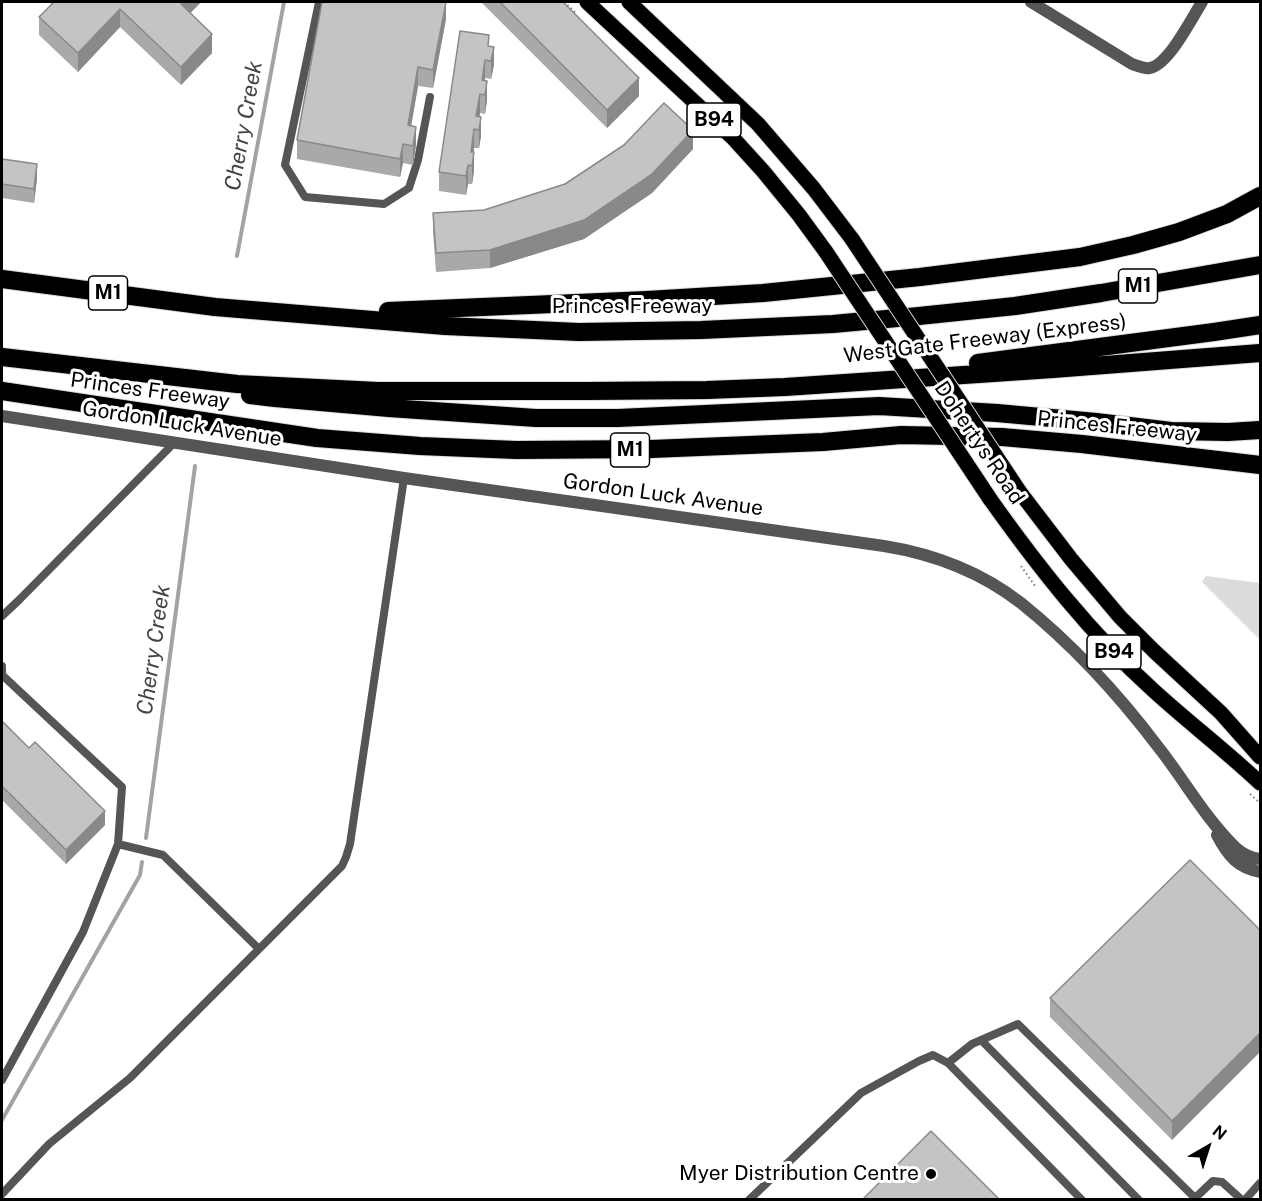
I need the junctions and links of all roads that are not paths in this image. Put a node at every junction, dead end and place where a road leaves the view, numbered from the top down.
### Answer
1 (319, 2) edge
2 (587, 2) edge
3 (629, 2) edge
4 (1031, 2) edge
5 (1202, 2) edge
6 (430, 97) dead end
7 (1260, 196) edge
8 (1260, 265) edge
9 (2, 279) edge
10 (215, 308) junction
11 (1260, 325) edge
12 (1260, 353) edge
13 (8, 358) edge
14 (786, 387) junction
15 (2, 391) edge
16 (2, 416) edge
17 (1260, 430) edge
18 (174, 443) junction
19 (1260, 465) edge
20 (404, 478) junction
21 (2, 616) edge
22 (2, 666) edge
23 (1260, 757) edge
24 (1260, 783) edge
25 (1210, 820) junction
26 (118, 844) junction
27 (1260, 859) edge
28 (1260, 872) edge
29 (259, 949) junction
30 (981, 1040) junction
31 (948, 1063) junction
32 (2, 1080) edge
33 (1260, 1183) edge
34 (2, 1194) edge
35 (1194, 1199) edge
36 (749, 1200) edge
37 (1082, 1200) edge
38 (1138, 1200) edge
39 (1243, 1200) edge

1 - 6 lane
2 - 24 main road, Dohertys Road / B94, bridge
3 - 23 main road, Dohertys Road / B94, bridge
4 - 5 street
7 - 10 highway
8 - 10 highway, Princes Freeway / M1
9 - 10 highway, Princes Freeway / M1
11 - 14 highway, West Gate Freeway (Express)
12 - 14 highway
13 - 14 highway, Princes Freeway
13 - 17 highway
15 - 19 highway, Princes Freeway / M1
16 - 18 street, Gordon Luck Avenue
18 - 20 street, Gordon Luck Avenue
18 - 21 lane
20 - 25 street, Gordon Luck Avenue
20 - 29 lane
22 - 26 lane
25 - 27 street, Gordon Luck Avenue
25 - 28 street, Gordon Luck Avenue
26 - 29 lane
26 - 32 lane
29 - 34 lane
30 - 31 lane
30 - 35 lane
30 - 38 lane
31 - 36 lane
31 - 37 lane
33 - 39 lane
35 - 39 lane

